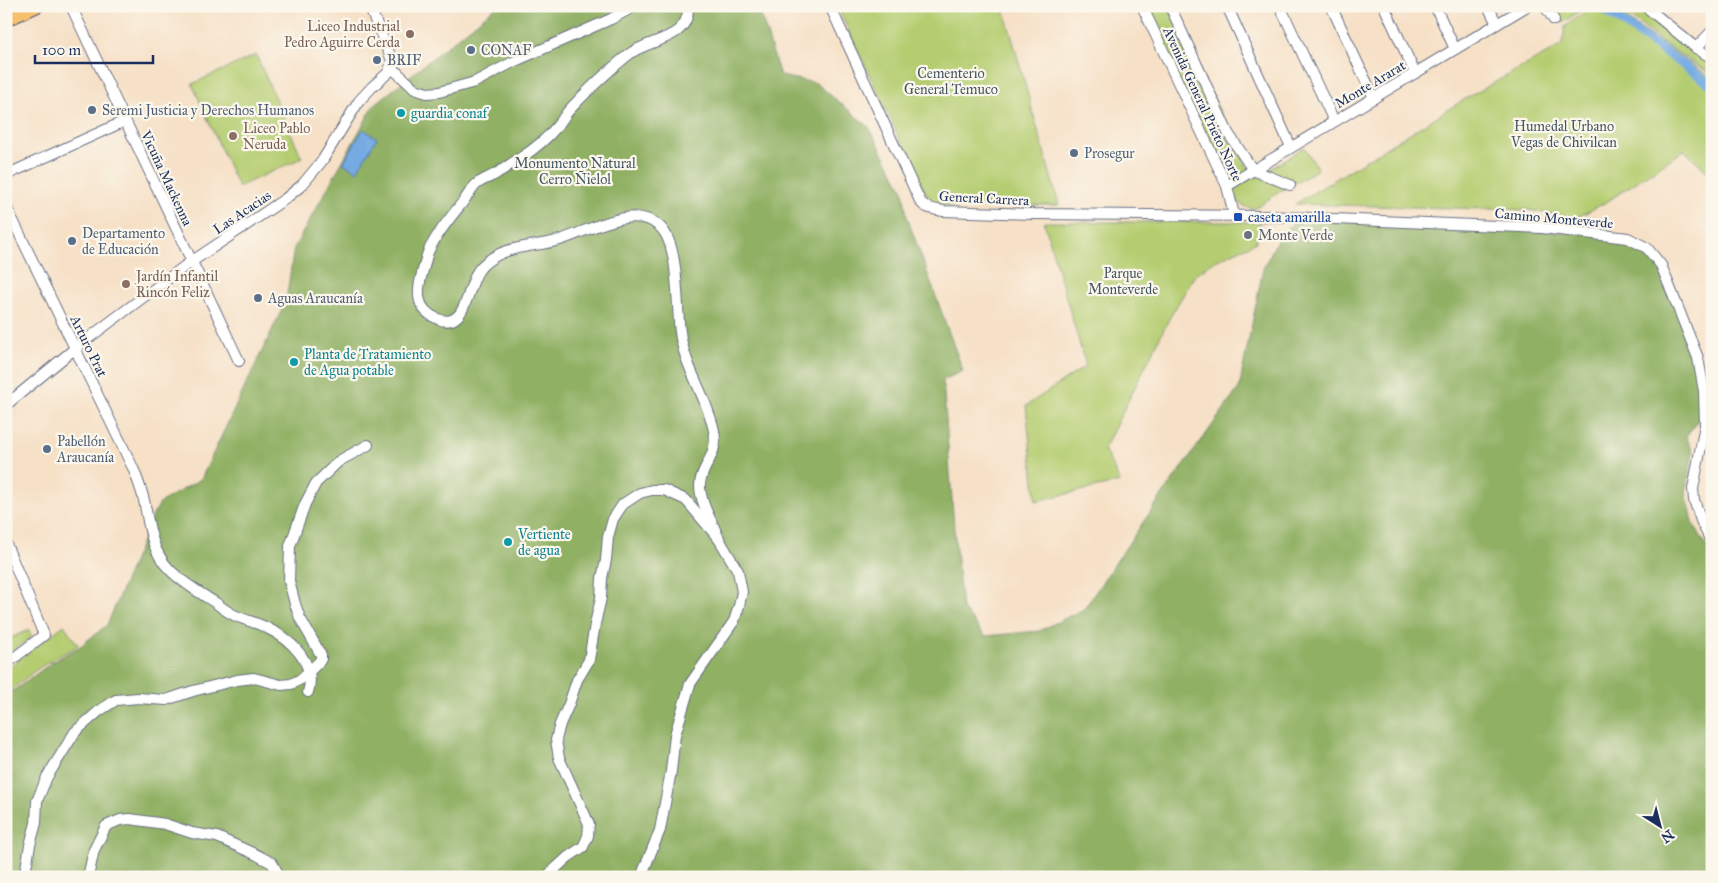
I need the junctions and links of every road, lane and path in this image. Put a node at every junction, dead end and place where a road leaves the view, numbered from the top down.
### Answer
1 (37, 6) edge
2 (71, 6) edge
3 (369, 6) edge
4 (635, 6) edge
5 (688, 6) edge
6 (830, 6) edge
7 (1142, 6) edge
8 (1170, 6) edge
9 (1227, 6) edge
10 (1280, 6) edge
11 (1331, 6) edge
12 (1384, 6) edge
13 (1436, 6) edge
14 (1488, 6) edge
15 (1527, 6) edge
16 (1545, 6) edge
17 (1645, 6) edge
18 (6, 20) edge
19 (1554, 20) dead end
20 (1497, 24) junction
21 (1712, 31) edge
22 (1696, 48) junction
23 (1456, 49) junction
24 (1712, 58) edge
25 (391, 67) junction
26 (1415, 73) junction
27 (1374, 98) junction
28 (125, 121) junction
29 (1334, 121) junction
30 (1291, 147) junction
31 (1253, 170) junction
32 (6, 175) edge
33 (1290, 185) dead end
34 (1228, 186) junction
35 (6, 206) edge
36 (1234, 215) junction
37 (192, 262) junction
38 (75, 348) junction
39 (240, 361) dead end
40 (6, 405) edge
41 (368, 445) dead end
42 (719, 540) junction
43 (1712, 543) edge
44 (6, 544) edge
45 (6, 664) edge
46 (310, 671) junction
47 (308, 692) dead end
48 (27, 877) edge
49 (88, 877) edge
50 (280, 877) edge
51 (546, 877) edge
52 (641, 877) edge

1 - 18 main road
2 - 28 street, Vicuña Mackenna
3 - 25 street
4 - 25 street
5 - 42 street
6 - 36 street, General Carrera
7 - 34 street, Avenida General Prieto Norte
8 - 31 street, Avenida General Prieto Norte
9 - 30 street
10 - 29 street
11 - 27 street
12 - 26 street
13 - 23 street
14 - 20 street
15 - 20 street, Monte Ararat
16 - 19 street
17 - 22 street
20 - 23 street, Monte Ararat
21 - 22 street
22 - 24 street
23 - 26 street, Monte Ararat
25 - 37 street, Las Acacias
26 - 27 street, Monte Ararat
27 - 29 street, Monte Ararat
28 - 32 street
28 - 37 street, Vicuña Mackenna
29 - 30 street, Monte Ararat
30 - 31 street, Monte Ararat
31 - 33 street, Avenida General Prieto Norte
31 - 34 street, Monte Ararat
34 - 36 street, Avenida General Prieto Norte
35 - 38 street, Arturo Prat
36 - 43 street, Camino Monteverde
37 - 38 street, Las Acacias
37 - 39 street, Vicuña Mackenna
38 - 40 street, Las Acacias
38 - 46 street, Arturo Prat
41 - 46 street
42 - 51 street
42 - 52 street
44 - 45 street
46 - 47 street
46 - 48 street
49 - 50 street

